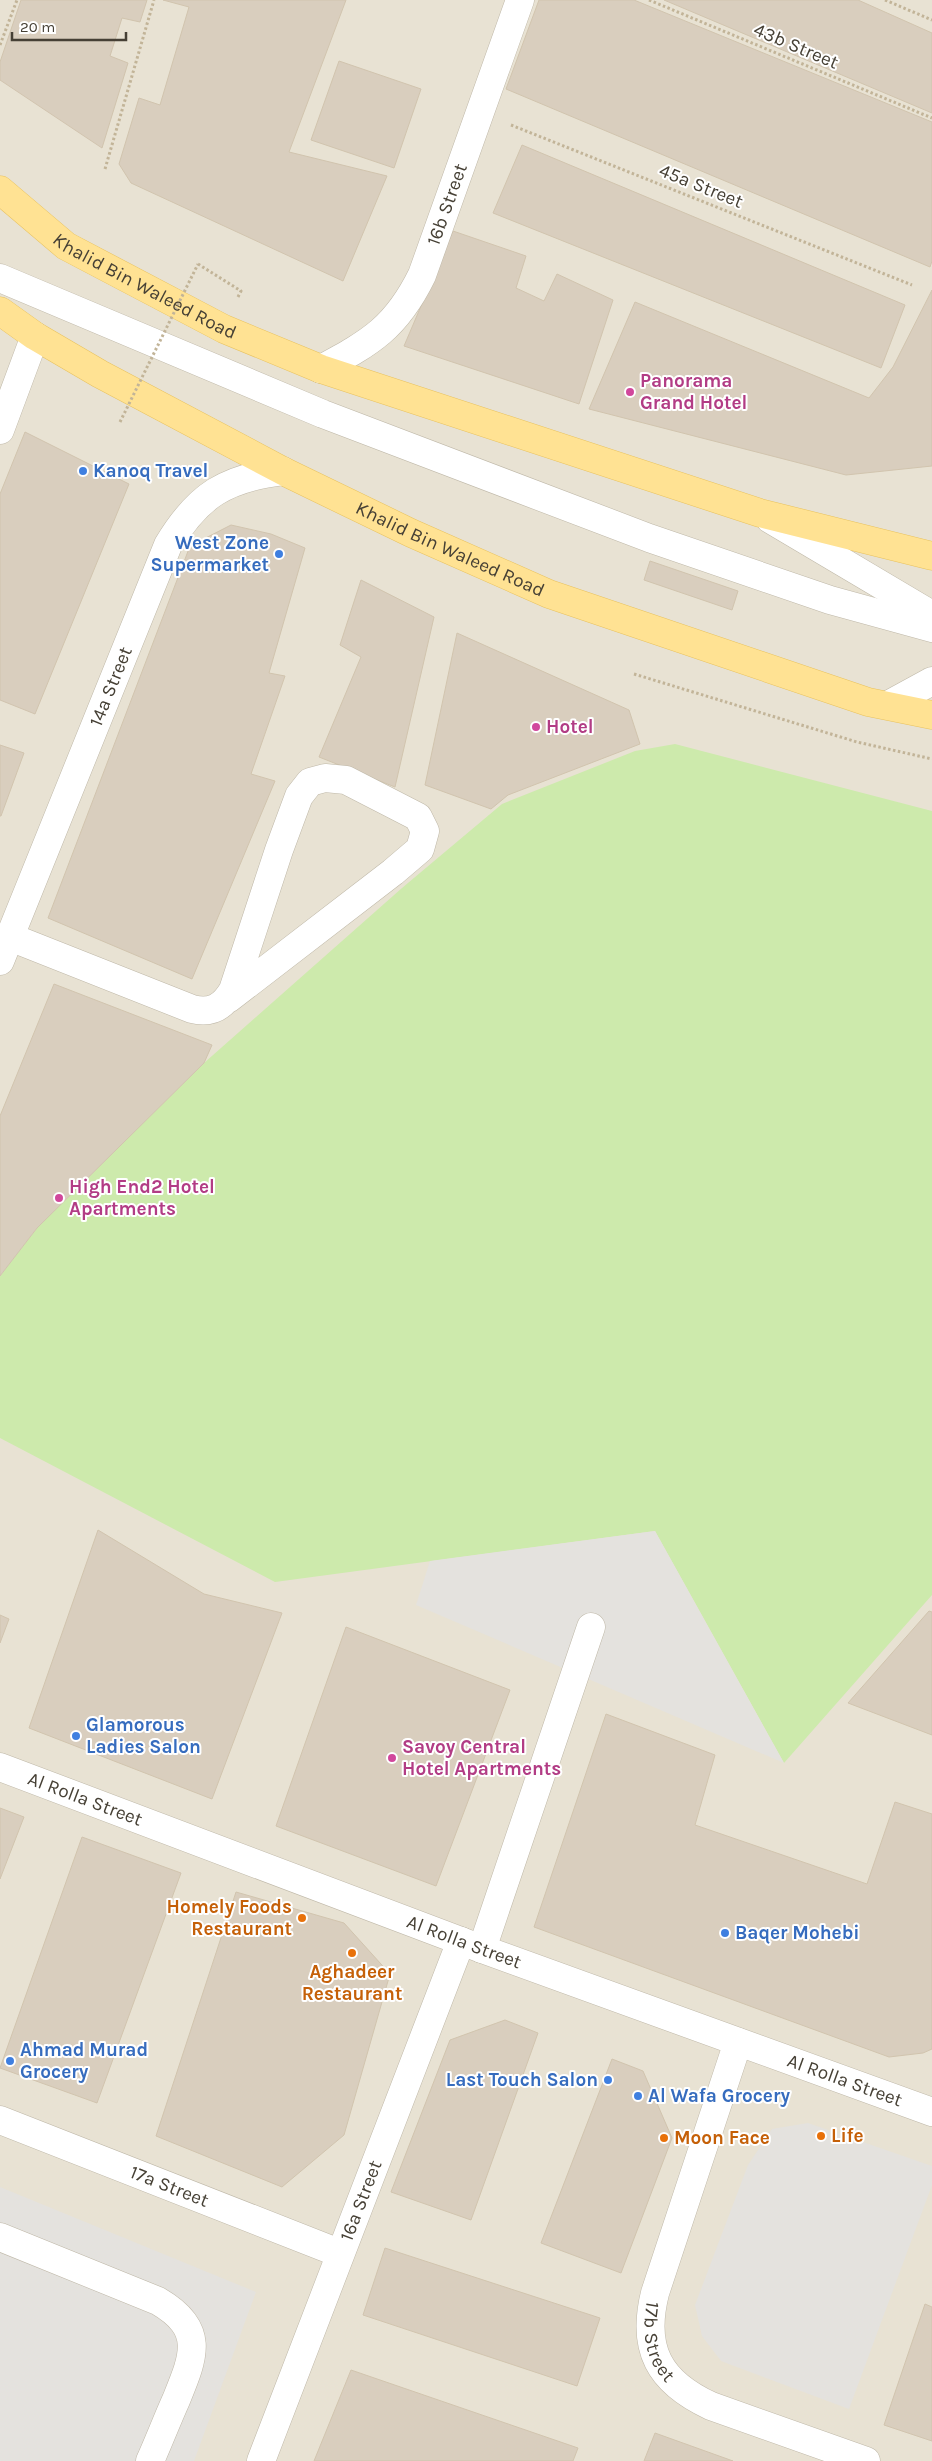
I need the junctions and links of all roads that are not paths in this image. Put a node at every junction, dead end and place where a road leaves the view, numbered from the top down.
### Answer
1 (513, 5) edge
2 (0, 190) edge
3 (0, 206) edge
4 (66, 246) junction
5 (0, 278) edge
6 (0, 311) edge
7 (36, 336) junction
8 (322, 369) junction
9 (0, 430) edge
10 (283, 471) junction
11 (760, 513) junction
12 (932, 556) edge
13 (932, 615) edge
14 (932, 628) edge
15 (932, 681) edge
16 (888, 705) junction
17 (932, 715) edge
18 (5, 949) edge
19 (228, 999) junction
20 (591, 1627) dead end
21 (0, 1767) edge
22 (471, 1945) junction
23 (738, 2042) junction
24 (932, 2112) edge
25 (0, 2120) edge
26 (0, 2237) edge
27 (340, 2253) junction
28 (150, 2461) edge
29 (261, 2461) edge
30 (866, 2461) edge

1 - 8 street, 16b Street
2 - 4 main road, Khalid Bin Waleed Road
3 - 4 main road
4 - 8 main road, Khalid Bin Waleed Road
5 - 14 street
6 - 7 main road, Khalid Bin Waleed Road
7 - 9 street
7 - 10 main road, Khalid Bin Waleed Road
8 - 11 main road, Khalid Bin Waleed Road
10 - 16 main road, Khalid Bin Waleed Road
10 - 18 street, 14a Street
11 - 12 main road, Khalid Bin Waleed Road
11 - 13 street
15 - 16 street
16 - 17 main road, Khalid Bin Waleed Road
18 - 19 street
19 - 19 street
20 - 22 street, 16a Street
21 - 22 street, Al Rolla Street
22 - 23 street, Al Rolla Street
22 - 27 street, 16a Street
23 - 24 street, Al Rolla Street
23 - 30 street, 17b Street
25 - 27 street, 17a Street
26 - 28 street
27 - 29 street, 16a Street

